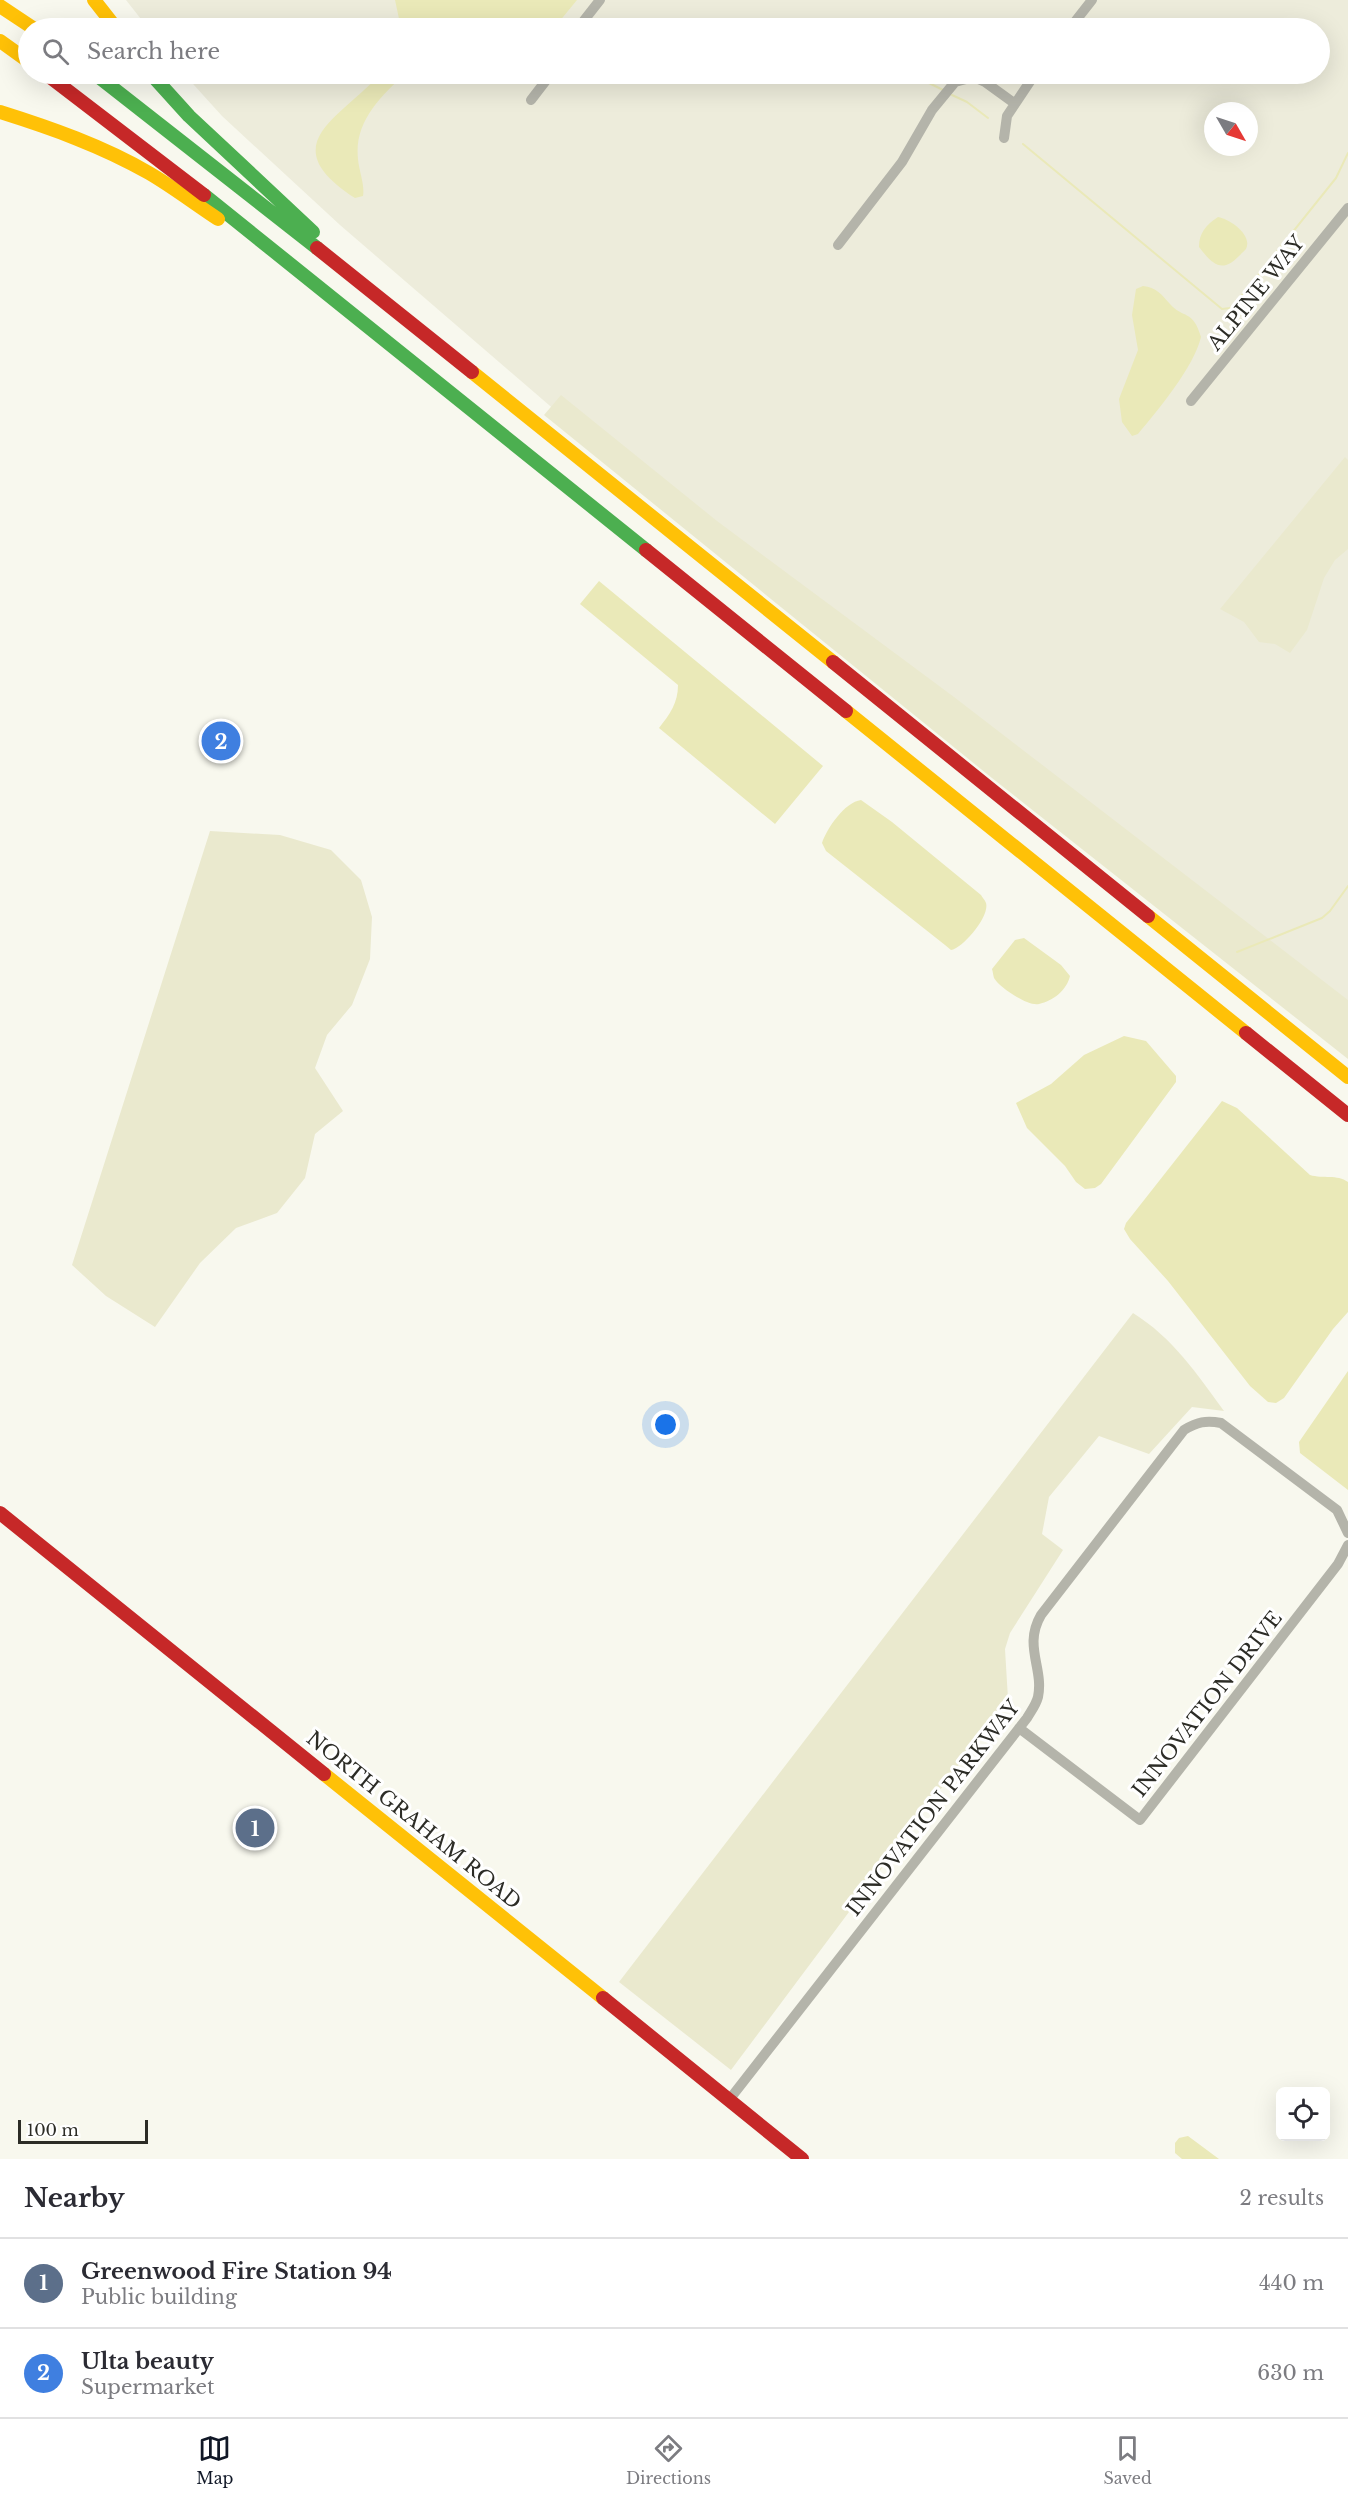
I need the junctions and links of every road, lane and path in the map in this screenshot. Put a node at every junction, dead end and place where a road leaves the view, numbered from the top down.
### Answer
1 (94, 0) edge
2 (600, 0) edge
3 (1092, 0) edge
4 (0, 6) edge
5 (18, 18) edge
6 (108, 18) edge
7 (586, 18) edge
8 (1078, 18) edge
9 (0, 41) edge
10 (18, 54) edge
11 (59, 84) edge
12 (108, 84) edge
13 (160, 84) edge
14 (543, 84) edge
15 (953, 84) edge
16 (988, 84) edge
17 (1028, 84) edge
18 (531, 100) dead end
19 (1014, 103) junction
20 (0, 112) edge
21 (1004, 138) dead end
22 (1348, 208) edge
23 (838, 245) dead end
24 (319, 287) junction
25 (369, 289) junction
26 (1191, 400) dead end
27 (1348, 1077) edge
28 (1348, 1115) edge
29 (0, 1513) edge
30 (1348, 1533) edge
31 (1348, 1545) edge
32 (1019, 1728) junction
33 (729, 2100) junction
34 (802, 2159) edge

1 - 6 main road
2 - 7 street
3 - 8 street
4 - 5 main road
9 - 10 main road
11 - 24 main road
12 - 25 main road
13 - 25 main road
14 - 18 street
15 - 23 street
16 - 19 street
17 - 19 street
19 - 21 street
20 - 24 main road
22 - 26 street, ALPINE WAY
24 - 28 main road
25 - 27 main road
29 - 33 main road, NORTH GRAHAM ROAD
30 - 32 street, INNOVATION PARKWAY
31 - 32 street, INNOVATION DRIVE
32 - 33 street, INNOVATION PARKWAY
33 - 34 main road, NORTH GRAHAM ROAD

